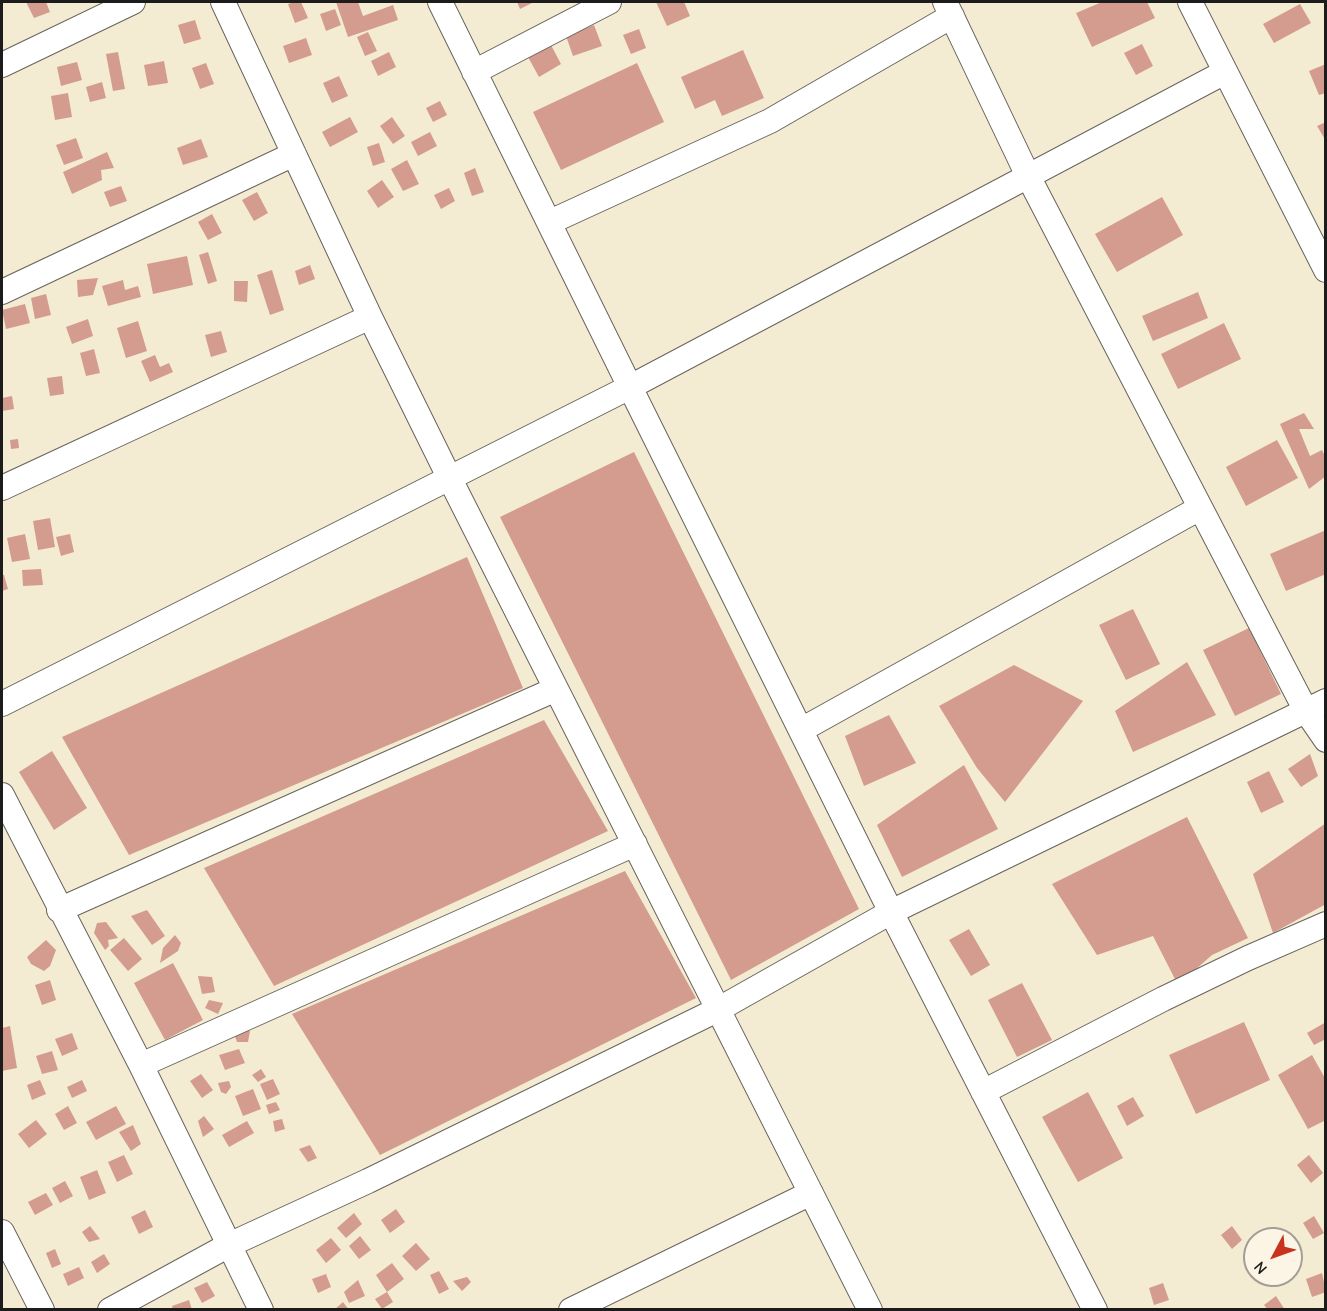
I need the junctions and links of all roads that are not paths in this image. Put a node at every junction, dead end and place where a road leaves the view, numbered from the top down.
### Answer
1 (133, 2) edge
2 (223, 2) edge
3 (440, 2) edge
4 (609, 2) edge
5 (1190, 2) edge
6 (948, 9) edge
7 (2, 65) edge
8 (474, 72) junction
9 (1225, 72) junction
10 (294, 154) junction
11 (1028, 176) junction
12 (550, 222) junction
13 (1320, 245) edge
14 (1326, 270) edge
15 (2, 292) edge
16 (370, 317) junction
17 (630, 387) junction
18 (449, 477) junction
19 (2, 488) edge
20 (1200, 508) junction
21 (556, 689) junction
22 (2, 704) edge
23 (1316, 706) edge
24 (801, 730) junction
25 (1326, 740) edge
26 (2, 795) edge
27 (634, 844) junction
28 (60, 910) junction
29 (891, 912) junction
30 (1326, 924) edge
31 (719, 1009) junction
32 (141, 1065) junction
33 (983, 1092) junction
34 (811, 1192) junction
35 (2, 1232) edge
36 (228, 1245) junction
37 (42, 1310) edge
38 (110, 1310) edge
39 (261, 1310) edge
40 (571, 1310) edge
41 (870, 1310) edge
42 (1095, 1310) edge

1 - 7 street
2 - 10 street
3 - 8 street
4 - 8 street
5 - 9 street
6 - 11 street
6 - 12 street
8 - 12 street
9 - 11 street
9 - 13 street
10 - 15 street
10 - 16 street
11 - 17 street
11 - 20 street
12 - 17 street
13 - 14 street
16 - 18 street
16 - 19 street
17 - 18 street
17 - 24 street
18 - 21 street
18 - 22 street
20 - 23 street
20 - 24 street
21 - 27 street
21 - 28 street
23 - 25 street
23 - 29 street
24 - 29 street
26 - 28 street
27 - 31 street
27 - 32 street
28 - 32 street
29 - 31 street
29 - 33 street
30 - 33 street
31 - 34 street
31 - 36 street
32 - 36 street
33 - 42 street
34 - 40 street
34 - 41 street
35 - 37 street
36 - 38 street
36 - 39 street

